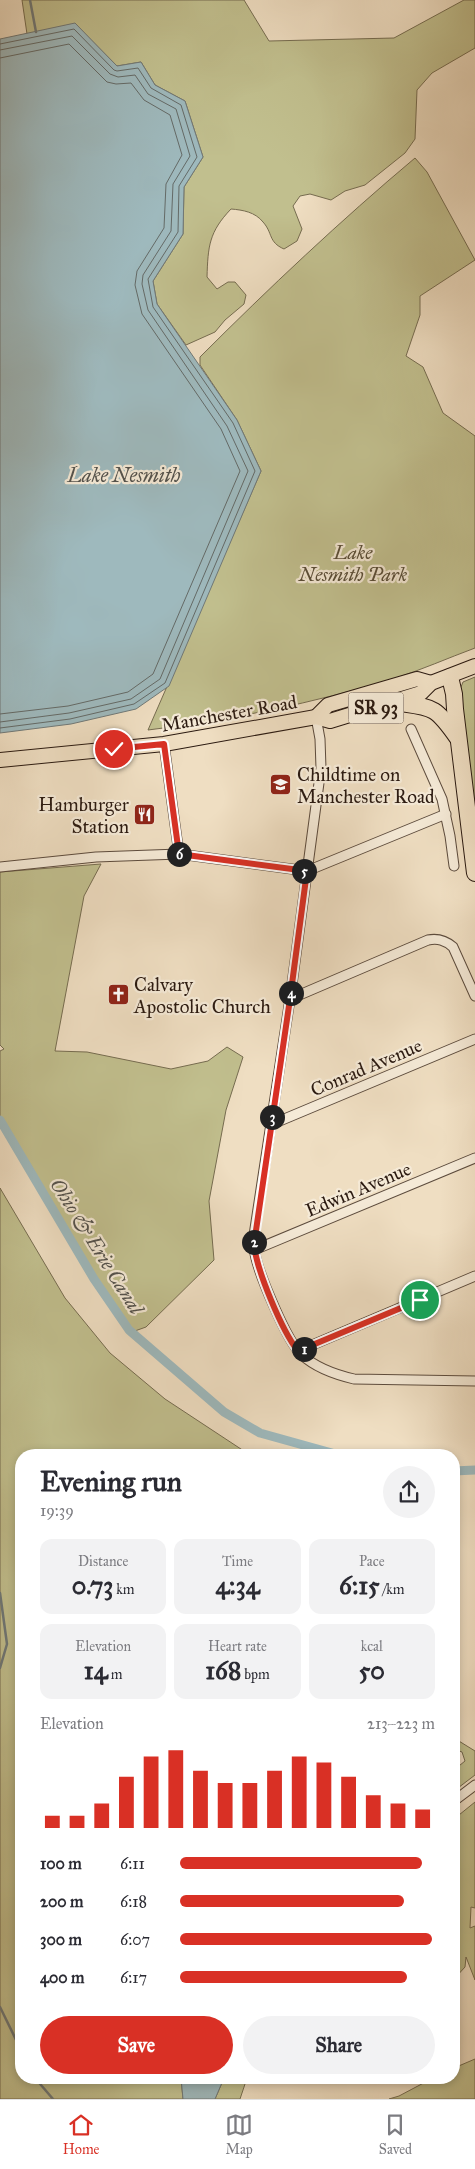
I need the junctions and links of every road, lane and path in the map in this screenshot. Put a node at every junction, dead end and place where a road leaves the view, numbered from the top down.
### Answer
1 (475, 666) edge
2 (450, 677) junction
3 (431, 683) junction
4 (393, 702) junction
5 (316, 717) junction
6 (411, 729) dead end
7 (458, 738) junction
8 (164, 744) junction
9 (0, 760) edge
10 (446, 814) junction
11 (179, 854) junction
12 (454, 866) dead end
13 (0, 868) edge
14 (307, 871) junction
15 (475, 873) edge
16 (475, 996) edge
17 (290, 999) junction
18 (475, 1039) edge
19 (270, 1125) junction
20 (475, 1158) edge
21 (254, 1250) junction
22 (475, 1276) edge
23 (298, 1351) junction
24 (475, 1381) edge
25 (475, 1785) edge
26 (460, 1797) edge

1 - 2 main road, Manchester Road / SR 93
2 - 3 main road, Manchester Road / SR 93
2 - 7 highway
3 - 4 main road, Manchester Road / SR 93
3 - 5 main road, Manchester Road / SR 93
4 - 5 main road, Manchester Road / SR 93
4 - 7 highway
5 - 8 main road, Manchester Road / SR 93
5 - 14 street
6 - 10 street
7 - 15 highway
8 - 9 main road, Manchester Road / SR 93
8 - 11 street
10 - 12 street
10 - 14 street
11 - 13 street
11 - 14 street
14 - 17 street
16 - 17 street
17 - 19 street
18 - 19 street, Conrad Avenue
19 - 21 street
20 - 21 street, Edwin Avenue
21 - 23 street
22 - 23 street
23 - 24 street
25 - 26 street

